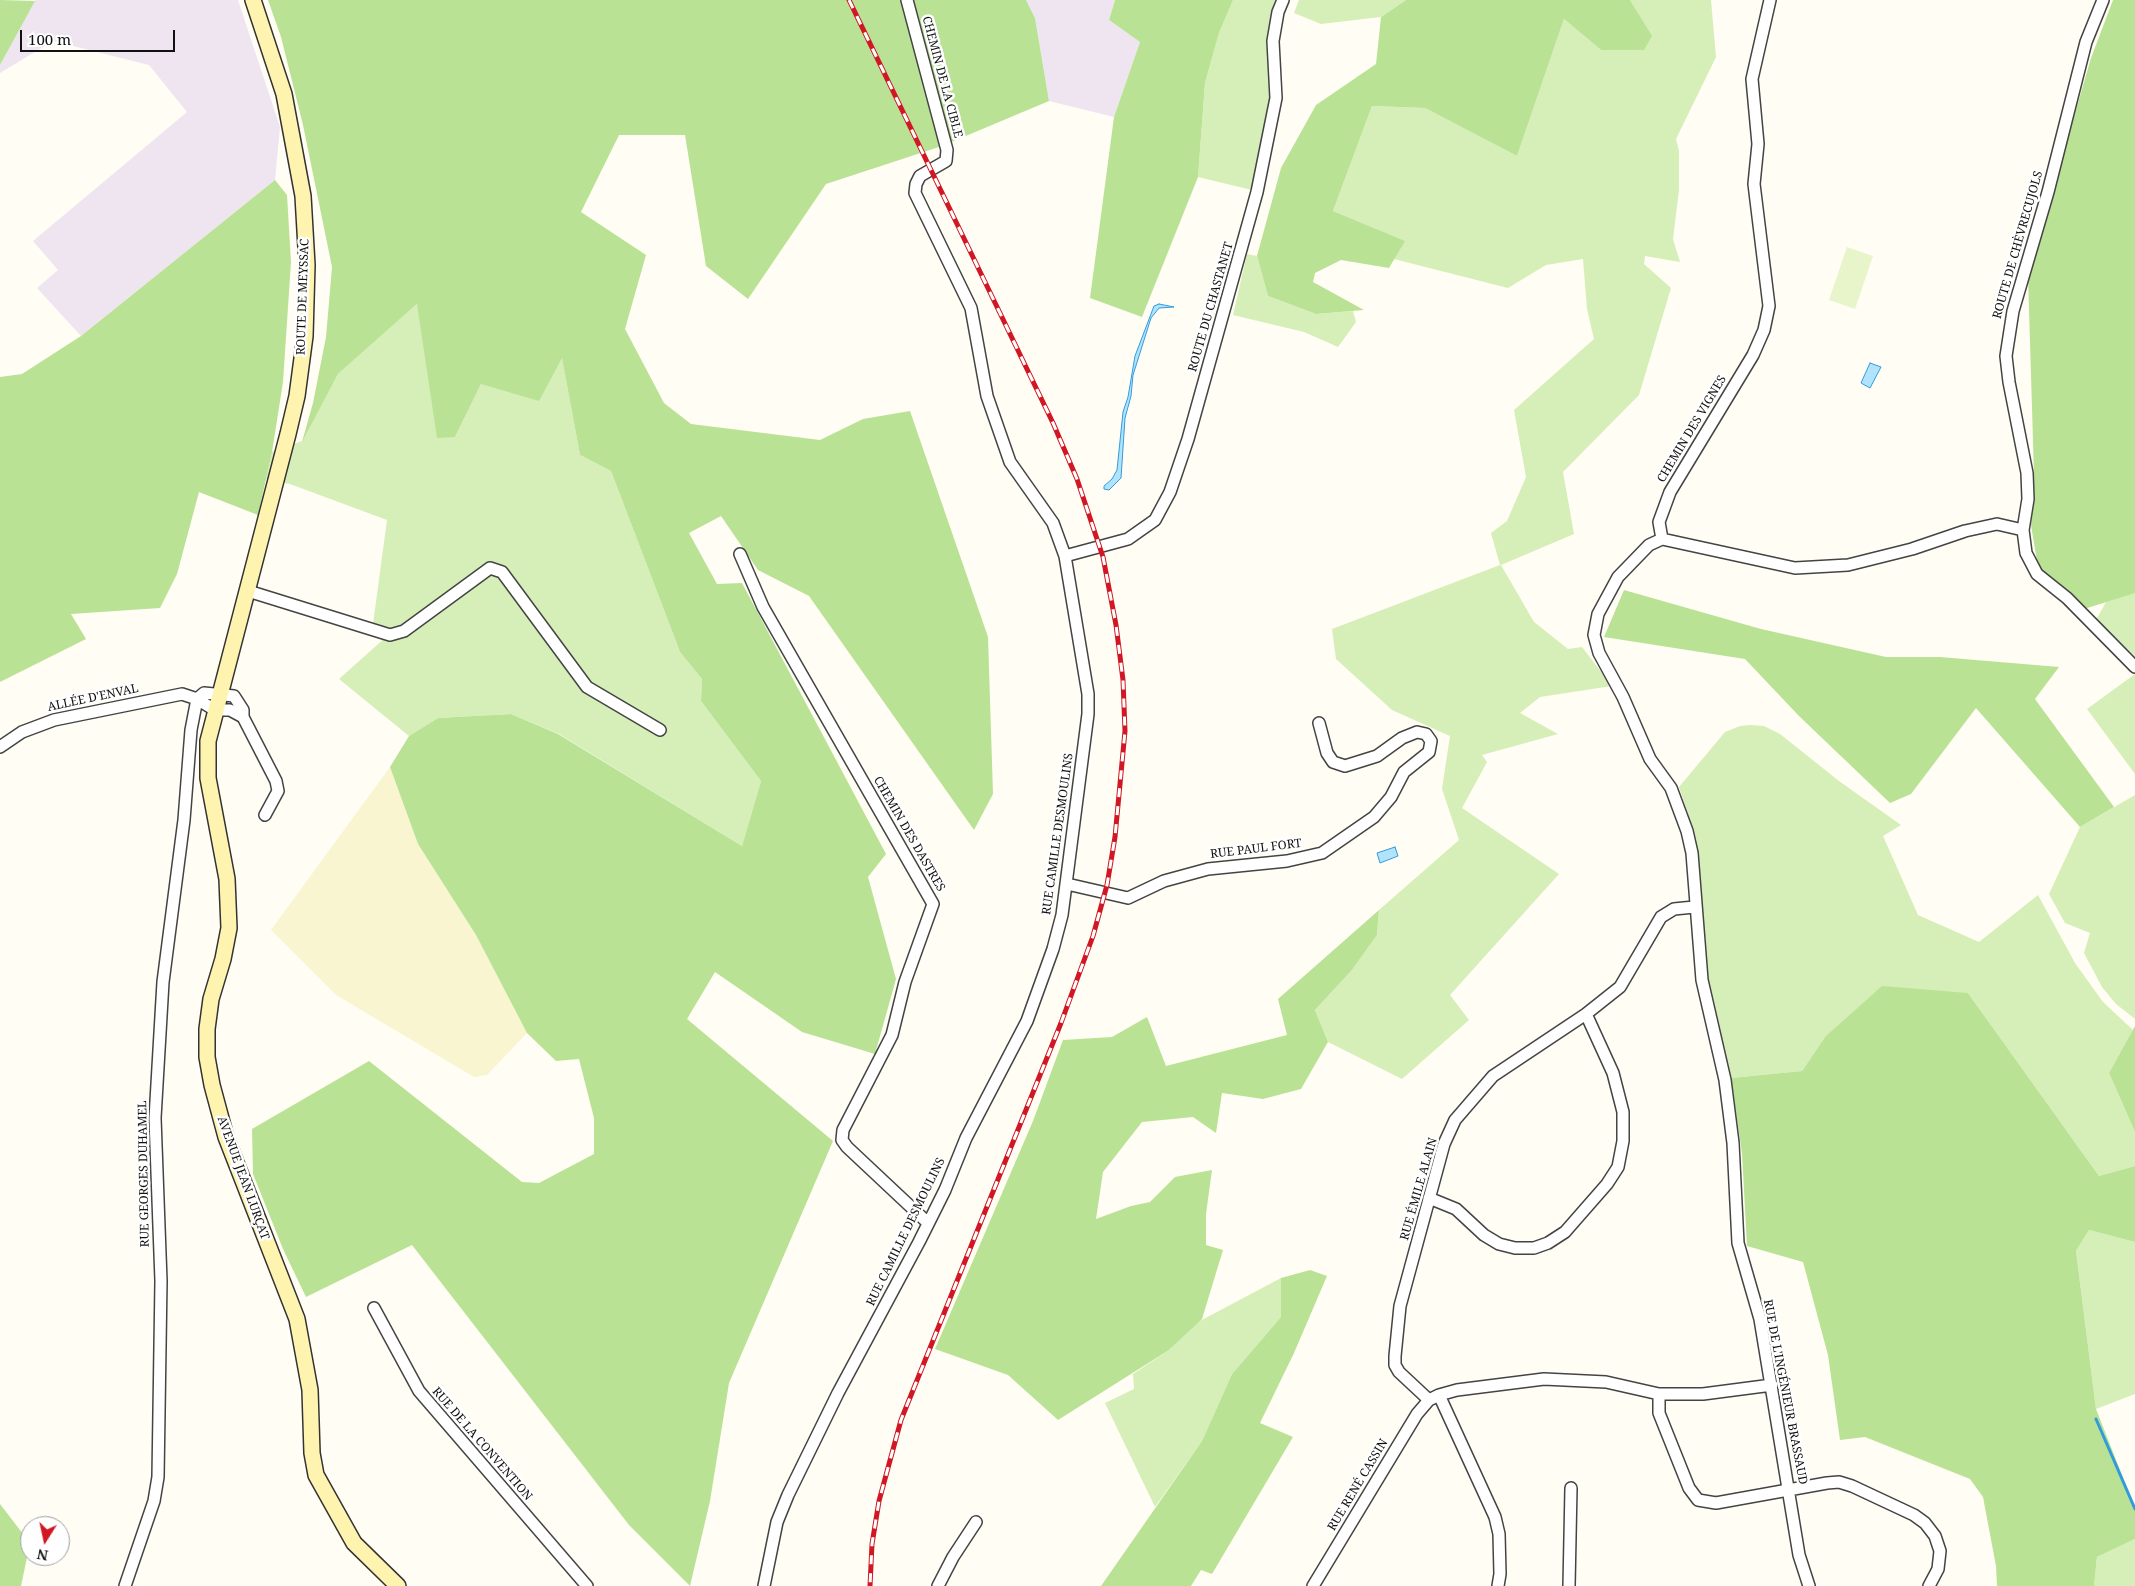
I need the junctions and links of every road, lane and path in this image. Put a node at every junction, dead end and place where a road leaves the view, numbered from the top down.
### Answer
1 (253, 0) edge
2 (907, 0) edge
3 (1282, 0) edge
4 (1770, 0) edge
5 (2103, 0) edge
6 (946, 162) joint
7 (2023, 530) junction
8 (1662, 538) junction
9 (740, 554) dead end
10 (1065, 556) junction
11 (248, 591) junction
12 (2135, 667) edge
13 (220, 693) junction
14 (197, 699) junction
15 (215, 710) junction
16 (243, 717) junction
17 (1319, 722) dead end
18 (660, 730) dead end
19 (0, 747) edge
20 (265, 815) dead end
21 (1067, 884) junction
22 (1694, 907) junction
23 (1586, 1014) junction
24 (1429, 1198) junction
25 (928, 1223) junction
26 (374, 1308) dead end
27 (1772, 1385) junction
28 (1659, 1394) junction
29 (1434, 1397) junction
30 (1571, 1488) dead end
31 (1789, 1488) junction
32 (976, 1522) dead end
33 (125, 1586) edge
34 (398, 1586) edge
35 (587, 1586) edge
36 (764, 1586) edge
37 (938, 1586) edge
38 (1313, 1586) edge
39 (1498, 1586) edge
40 (1569, 1586) edge
41 (1809, 1586) edge
42 (1929, 1586) edge

1 - 11 main road, ROUTE DE MEYSSAC
2 - 6 street, CHEMIN DE LA CIBLE
3 - 10 street, ROUTE DU CHASTANET
4 - 8 street, CHEMIN DES VIGNES
5 - 7 street, ROUTE DE CHÈVRECUJOLS
6 - 10 street, RUE CAMILLE DESMOULINS
7 - 8 street
7 - 12 street, ROUTE DE CHÈVRECUJOLS
8 - 22 street, RUE DE L'INGÉNIEUR BRASSAUD
9 - 25 street, CHEMIN DES DASTRES
10 - 21 street, RUE CAMILLE DESMOULINS
11 - 13 main road, ROUTE DE MEYSSAC
11 - 18 street
13 - 14 street
13 - 15 main road, ROUTE DE MEYSSAC
13 - 16 street
14 - 15 street
14 - 19 street, ALLÉE D'ENVAL
14 - 33 street, RUE GEORGES DUHAMEL
15 - 16 street
15 - 34 main road, AVENUE JEAN LURÇAT
16 - 20 street
17 - 21 street, RUE PAUL FORT
21 - 25 street, RUE CAMILLE DESMOULINS
22 - 23 street, RUE ÉMILE ALAIN
22 - 27 street, RUE DE L'INGÉNIEUR BRASSAUD
23 - 24 street, RUE ÉMILE ALAIN
23 - 24 street
24 - 29 street, RUE ÉMILE ALAIN
25 - 36 street, RUE CAMILLE DESMOULINS
26 - 35 street, RUE DE LA CONVENTION
27 - 28 street
27 - 31 street, RUE DE L'INGÉNIEUR BRASSAUD
28 - 29 street
28 - 31 street
29 - 38 street, RUE RENÉ CASSIN
29 - 39 street
30 - 40 street
31 - 41 street, RUE DE L'INGÉNIEUR BRASSAUD
31 - 42 street
32 - 37 street

